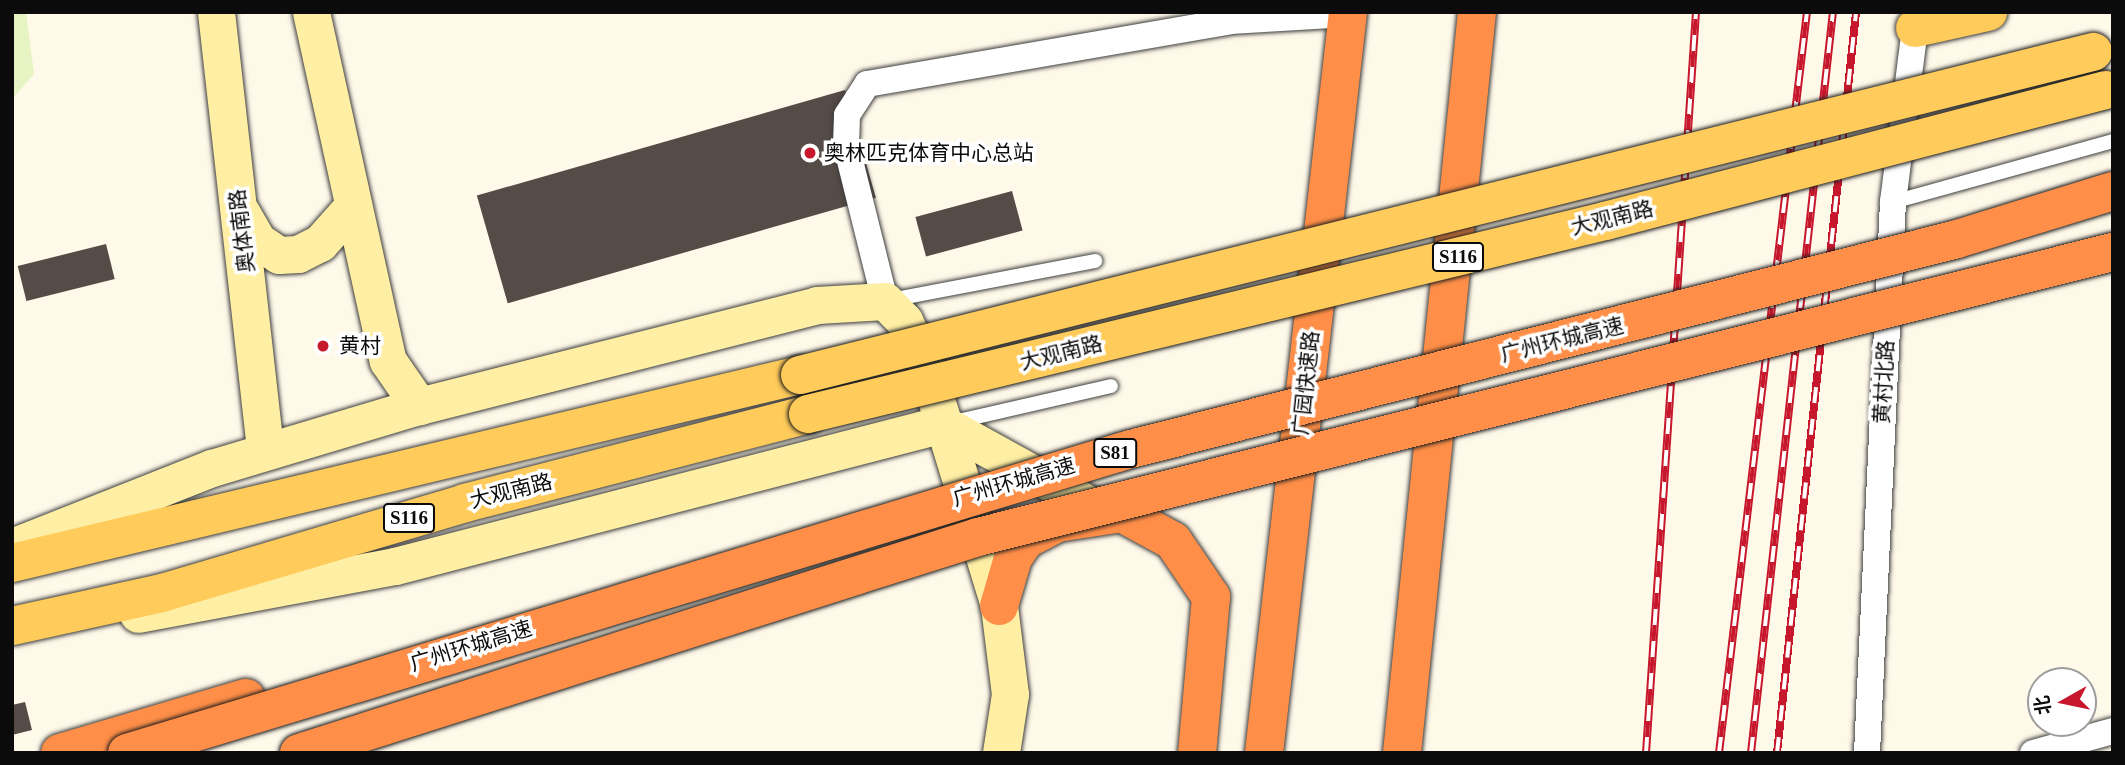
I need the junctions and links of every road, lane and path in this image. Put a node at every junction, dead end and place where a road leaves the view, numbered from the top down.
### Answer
1 (216, 12) edge
2 (311, 12) edge
3 (1477, 12) edge
4 (1988, 12) edge
5 (1348, 13) edge
6 (1916, 20) edge
7 (2103, 49) edge
8 (2109, 89) edge
9 (2113, 141) edge
10 (2113, 191) edge
11 (1893, 202) junction
12 (353, 206) junction
13 (240, 211) junction
14 (2113, 251) edge
15 (1095, 261) dead end
16 (885, 301) junction
17 (1111, 386) dead end
18 (419, 406) junction
19 (943, 424) junction
20 (265, 450) junction
21 (1086, 512) junction
22 (798, 545) junction
23 (12, 547) edge
24 (12, 563) edge
25 (999, 606) junction
26 (12, 628) edge
27 (2113, 731) edge
28 (60, 753) edge
29 (127, 753) edge
30 (299, 753) edge
31 (357, 753) edge
32 (1001, 753) edge
33 (1197, 753) edge
34 (1264, 753) edge
35 (1402, 753) edge
36 (1867, 753) edge
37 (2033, 753) edge

1 - 13 street, 奥体南路
2 - 12 street
3 - 35 highway
4 - 6 main road
5 - 16 street
5 - 34 highway, 广园快速路
6 - 11 street, 黄村北路
7 - 24 main road, 大观南路 / S116, bridge
8 - 26 main road, 大观南路 / S116, bridge
9 - 11 lane
10 - 22 highway, 广州环城高速 / S81, bridge
11 - 36 street, 黄村北路
12 - 13 street
12 - 18 street
13 - 20 street, 奥体南路
14 - 21 highway, 广州环城高速 / S81, bridge
15 - 16 lane
16 - 18 street
16 - 19 street
17 - 19 lane
18 - 20 street
19 - 21 street
19 - 25 street
19 - 26 street
20 - 23 street
21 - 25 highway
21 - 30 highway, 广州环城高速 / S81, bridge
21 - 31 highway, bridge
21 - 33 highway
22 - 28 highway, bridge
22 - 29 highway, 广州环城高速 / S81, bridge
25 - 32 street
27 - 37 street

